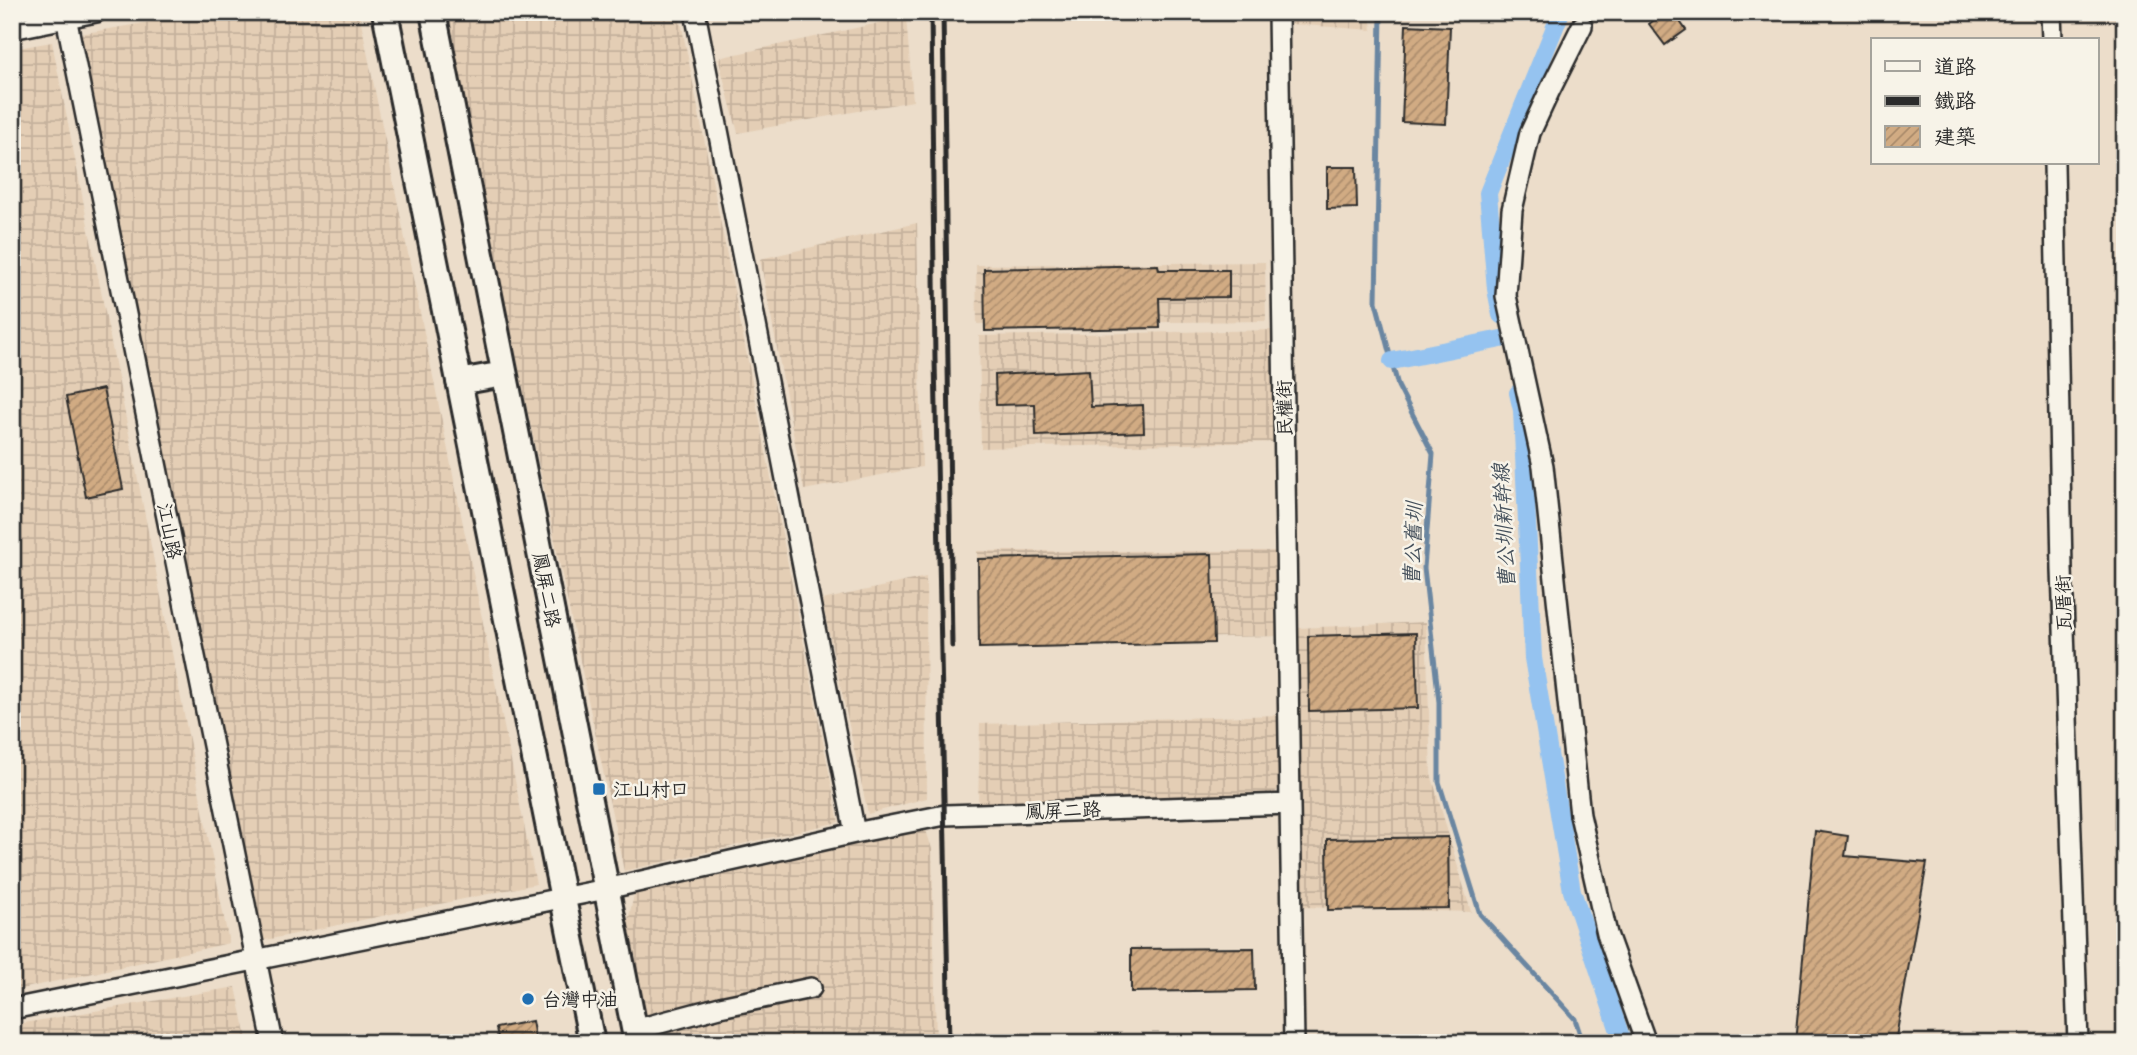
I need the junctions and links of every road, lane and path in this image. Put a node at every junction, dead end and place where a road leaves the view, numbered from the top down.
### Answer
1 (96, 12) edge
2 (385, 12) edge
3 (433, 12) edge
4 (695, 12) edge
5 (1278, 12) edge
6 (2052, 12) edge
7 (66, 16) edge
8 (1583, 26) dead end
9 (12, 29) edge
10 (2052, 38) edge
11 (2054, 164) edge
12 (504, 374) junction
13 (459, 382) junction
14 (1290, 804) junction
15 (855, 833) junction
16 (606, 889) junction
17 (562, 897) junction
18 (257, 961) junction
19 (811, 988) dead end
20 (12, 1009) edge
21 (635, 1036) edge
22 (273, 1043) edge
23 (592, 1043) edge
24 (1294, 1043) edge
25 (1646, 1043) edge
26 (2078, 1043) edge

1 - 7 street
2 - 13 main road
3 - 12 main road, 鳳屏二路
4 - 15 street
5 - 14 street, 民權街
6 - 10 street
7 - 9 street
7 - 18 street, 江山路
8 - 25 street
11 - 26 street, 瓦厝街
12 - 13 main road
12 - 16 main road, 鳳屏二路
13 - 17 main road
14 - 15 street, 鳳屏二路
14 - 24 street
15 - 16 street, 鳳屏二路
16 - 17 street, 鳳屏二路
16 - 21 main road, 鳳屏二路
17 - 18 street, 鳳屏二路
17 - 23 main road
18 - 20 street, 鳳屏二路
18 - 22 street, 江山路
19 - 21 street

